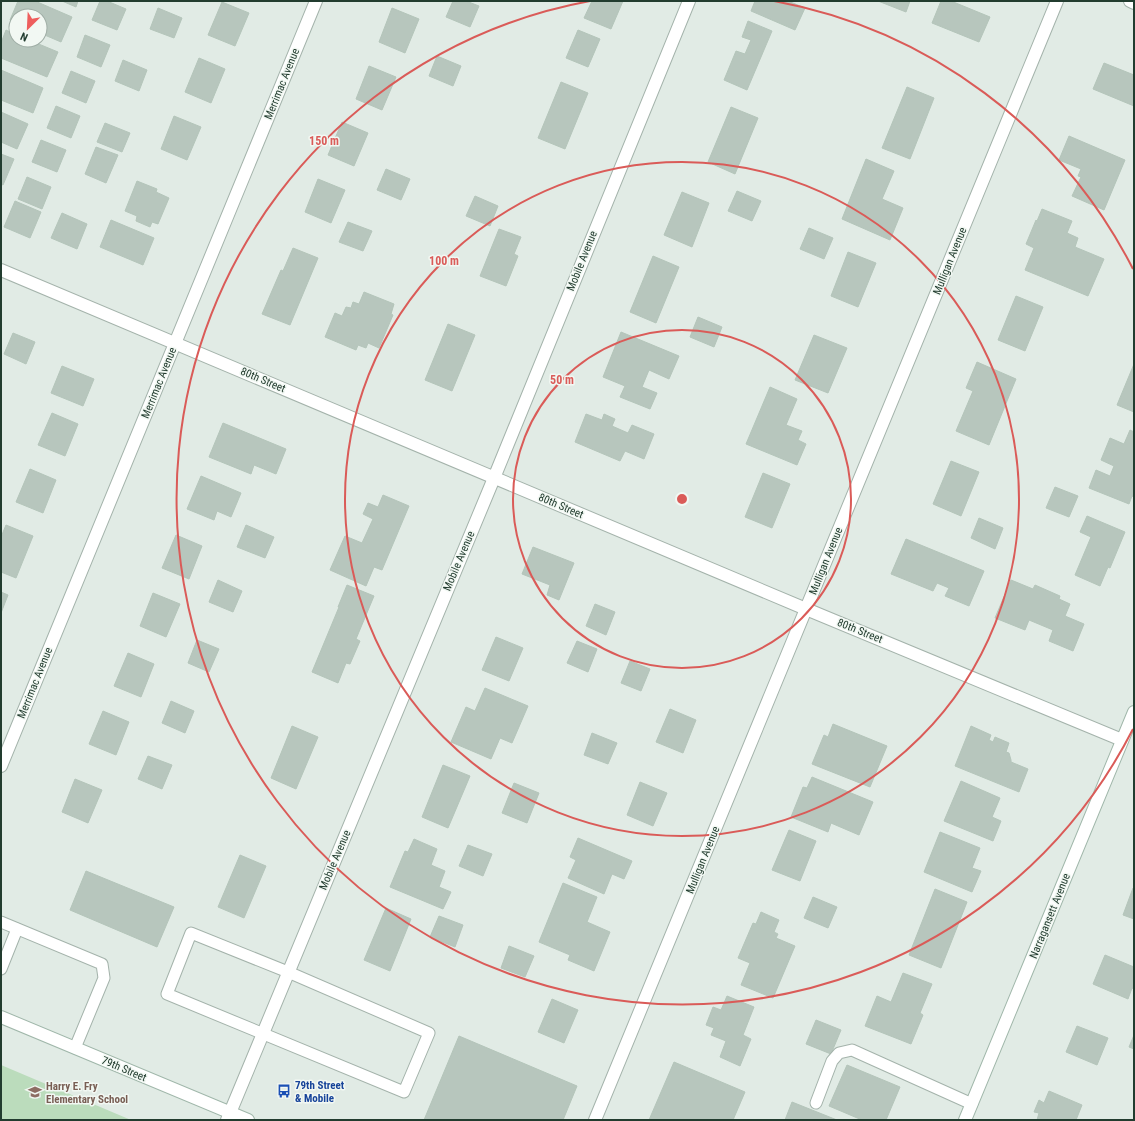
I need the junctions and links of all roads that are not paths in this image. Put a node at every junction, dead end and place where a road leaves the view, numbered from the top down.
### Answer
1 (316, 1) edge
2 (689, 1) edge
3 (1057, 1) edge
4 (1130, 1) edge
5 (1134, 3) edge
6 (1, 270) edge
7 (175, 343) junction
8 (494, 478) junction
9 (806, 609) junction
10 (1134, 712) edge
11 (1122, 740) junction
12 (1, 766) edge
13 (1, 922) edge
14 (17, 929) junction
15 (1, 969) edge
16 (288, 972) junction
17 (1, 1017) edge
18 (263, 1034) junction
19 (75, 1048) junction
20 (816, 1103) dead end
21 (972, 1104) junction
22 (229, 1116) edge
23 (248, 1120) edge
24 (596, 1120) edge
25 (965, 1120) edge

1 - 7 street, Merrimac Avenue
2 - 8 street, Mobile Avenue
3 - 9 street, Mulligan Avenue
4 - 5 street
6 - 7 street, 80th Street
7 - 8 street, 80th Street
7 - 12 street, Merrimac Avenue
8 - 9 street, 80th Street
8 - 16 street, Mobile Avenue
9 - 11 street, 80th Street
9 - 24 street, Mulligan Avenue
10 - 11 street, Narragansett Avenue
11 - 21 street, Narragansett Avenue
13 - 14 lane
14 - 15 lane
14 - 19 lane
16 - 18 street, Mobile Avenue
16 - 18 lane
16 - 18 lane
17 - 19 street, 79th Street
18 - 22 street, Mobile Avenue
19 - 22 street, 79th Street
20 - 21 lane
21 - 25 street, Narragansett Avenue
22 - 23 street, 79th Street

